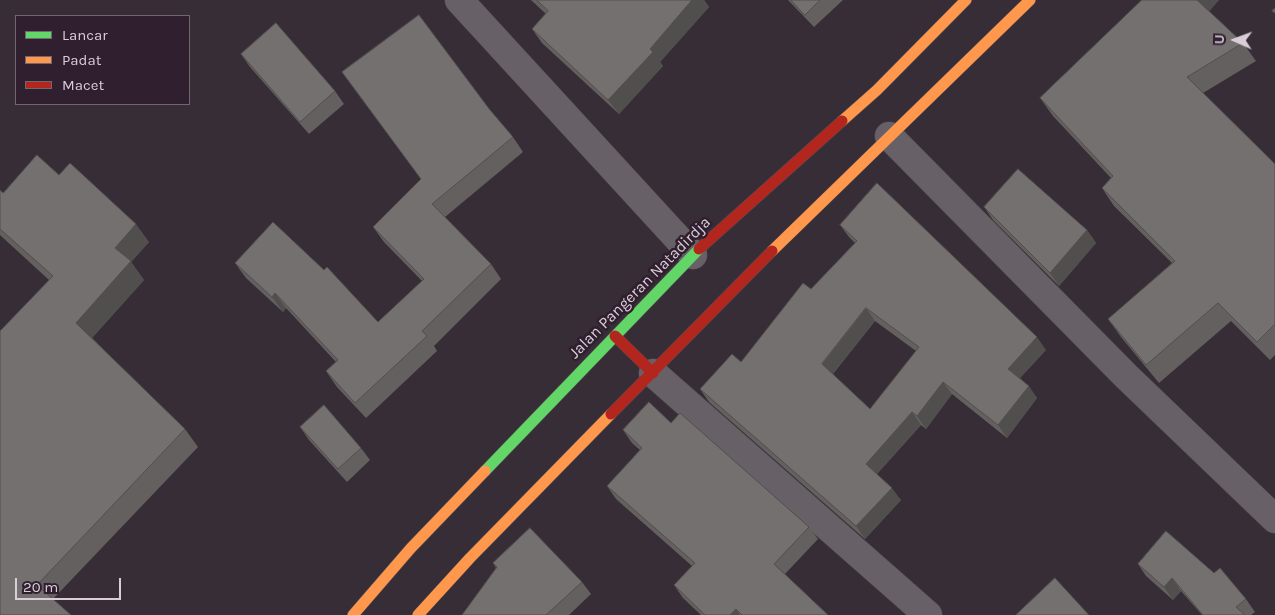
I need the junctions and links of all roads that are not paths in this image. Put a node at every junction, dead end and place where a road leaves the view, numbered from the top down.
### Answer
1 (459, 0) edge
2 (966, 0) edge
3 (1030, 0) edge
4 (889, 136) junction
5 (693, 255) junction
6 (614, 336) junction
7 (654, 373) junction
8 (1275, 519) edge
9 (353, 615) edge
10 (418, 615) edge
11 (928, 615) edge

1 - 5 street
2 - 5 main road, Jalan Pangeran Natadirdja
3 - 4 main road
4 - 7 main road
4 - 8 street
5 - 6 main road, Jalan Pangeran Natadirdja
6 - 7 main road
6 - 9 main road, Jalan Pangeran Natadirdja
7 - 10 main road
7 - 11 street

